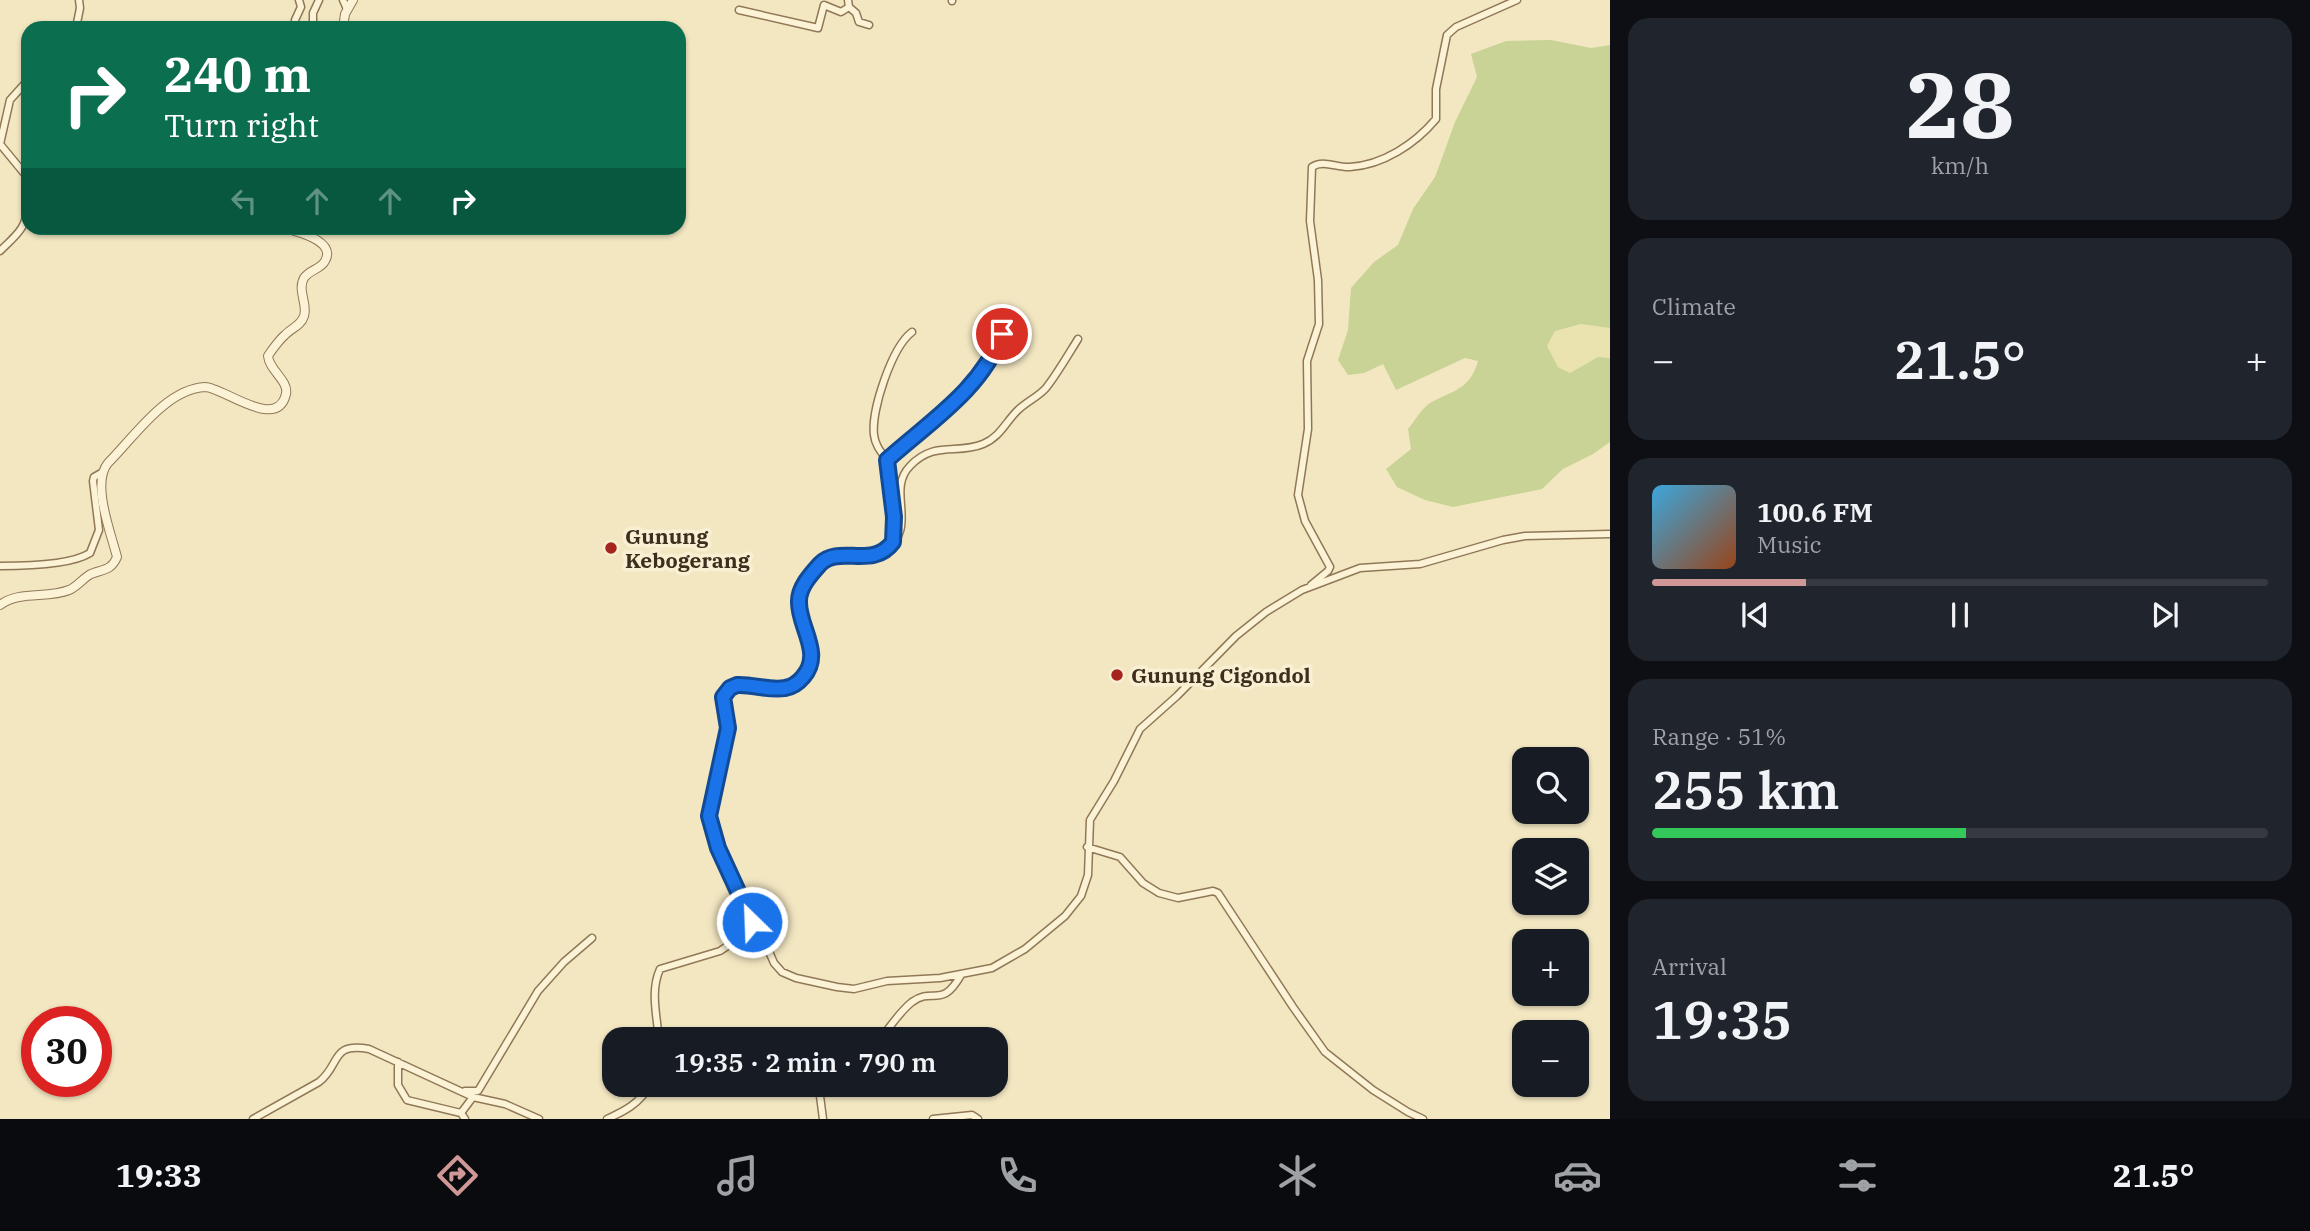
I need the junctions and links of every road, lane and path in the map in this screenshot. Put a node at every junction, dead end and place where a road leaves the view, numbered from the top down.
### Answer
1 (79, 0) edge
2 (299, 0) edge
3 (319, 0) edge
4 (343, 0) edge
5 (353, 0) edge
6 (1517, 0) edge
7 (849, 3) edge
8 (347, 9) junction
9 (738, 10) dead end
10 (77, 21) edge
11 (295, 21) edge
12 (313, 21) edge
13 (344, 21) edge
14 (869, 25) dead end
15 (21, 86) edge
16 (0, 102) edge
17 (9, 105) junction
18 (0, 144) edge
19 (21, 170) edge
20 (21, 228) edge
21 (308, 235) edge
22 (0, 251) edge
23 (1009, 310) dead end
24 (912, 332) dead end
25 (1078, 340) dead end
26 (887, 460) junction
27 (103, 472) junction
28 (1610, 534) edge
29 (893, 542) junction
30 (0, 566) edge
31 (1310, 587) junction
32 (0, 605) edge
33 (1087, 847) junction
34 (751, 930) junction
35 (592, 938) dead end
36 (961, 975) junction
37 (658, 1027) edge
38 (890, 1027) edge
39 (398, 1062) junction
40 (450, 1087) junction
41 (473, 1097) junction
42 (642, 1097) edge
43 (820, 1097) edge
44 (463, 1116) edge
45 (253, 1119) edge
46 (539, 1119) edge
47 (607, 1119) edge
48 (823, 1119) edge
49 (933, 1119) edge
50 (978, 1119) edge
51 (1423, 1119) edge

1 - 10 street
2 - 11 street
3 - 12 street
4 - 8 street
5 - 8 street
6 - 31 street
7 - 9 street
7 - 14 street
8 - 13 street
15 - 17 street
16 - 17 street
17 - 18 street
18 - 19 street
20 - 22 street
21 - 27 street
23 - 26 street
24 - 26 street
25 - 29 street
26 - 29 street
27 - 30 street
27 - 32 street
28 - 31 street
29 - 34 street
31 - 33 street
33 - 36 street
33 - 51 street
34 - 36 street
34 - 37 street
35 - 40 street
36 - 38 street
39 - 40 street
39 - 44 street
39 - 45 street
40 - 41 street
41 - 44 street
41 - 46 street
42 - 47 street
43 - 48 street
49 - 50 street

